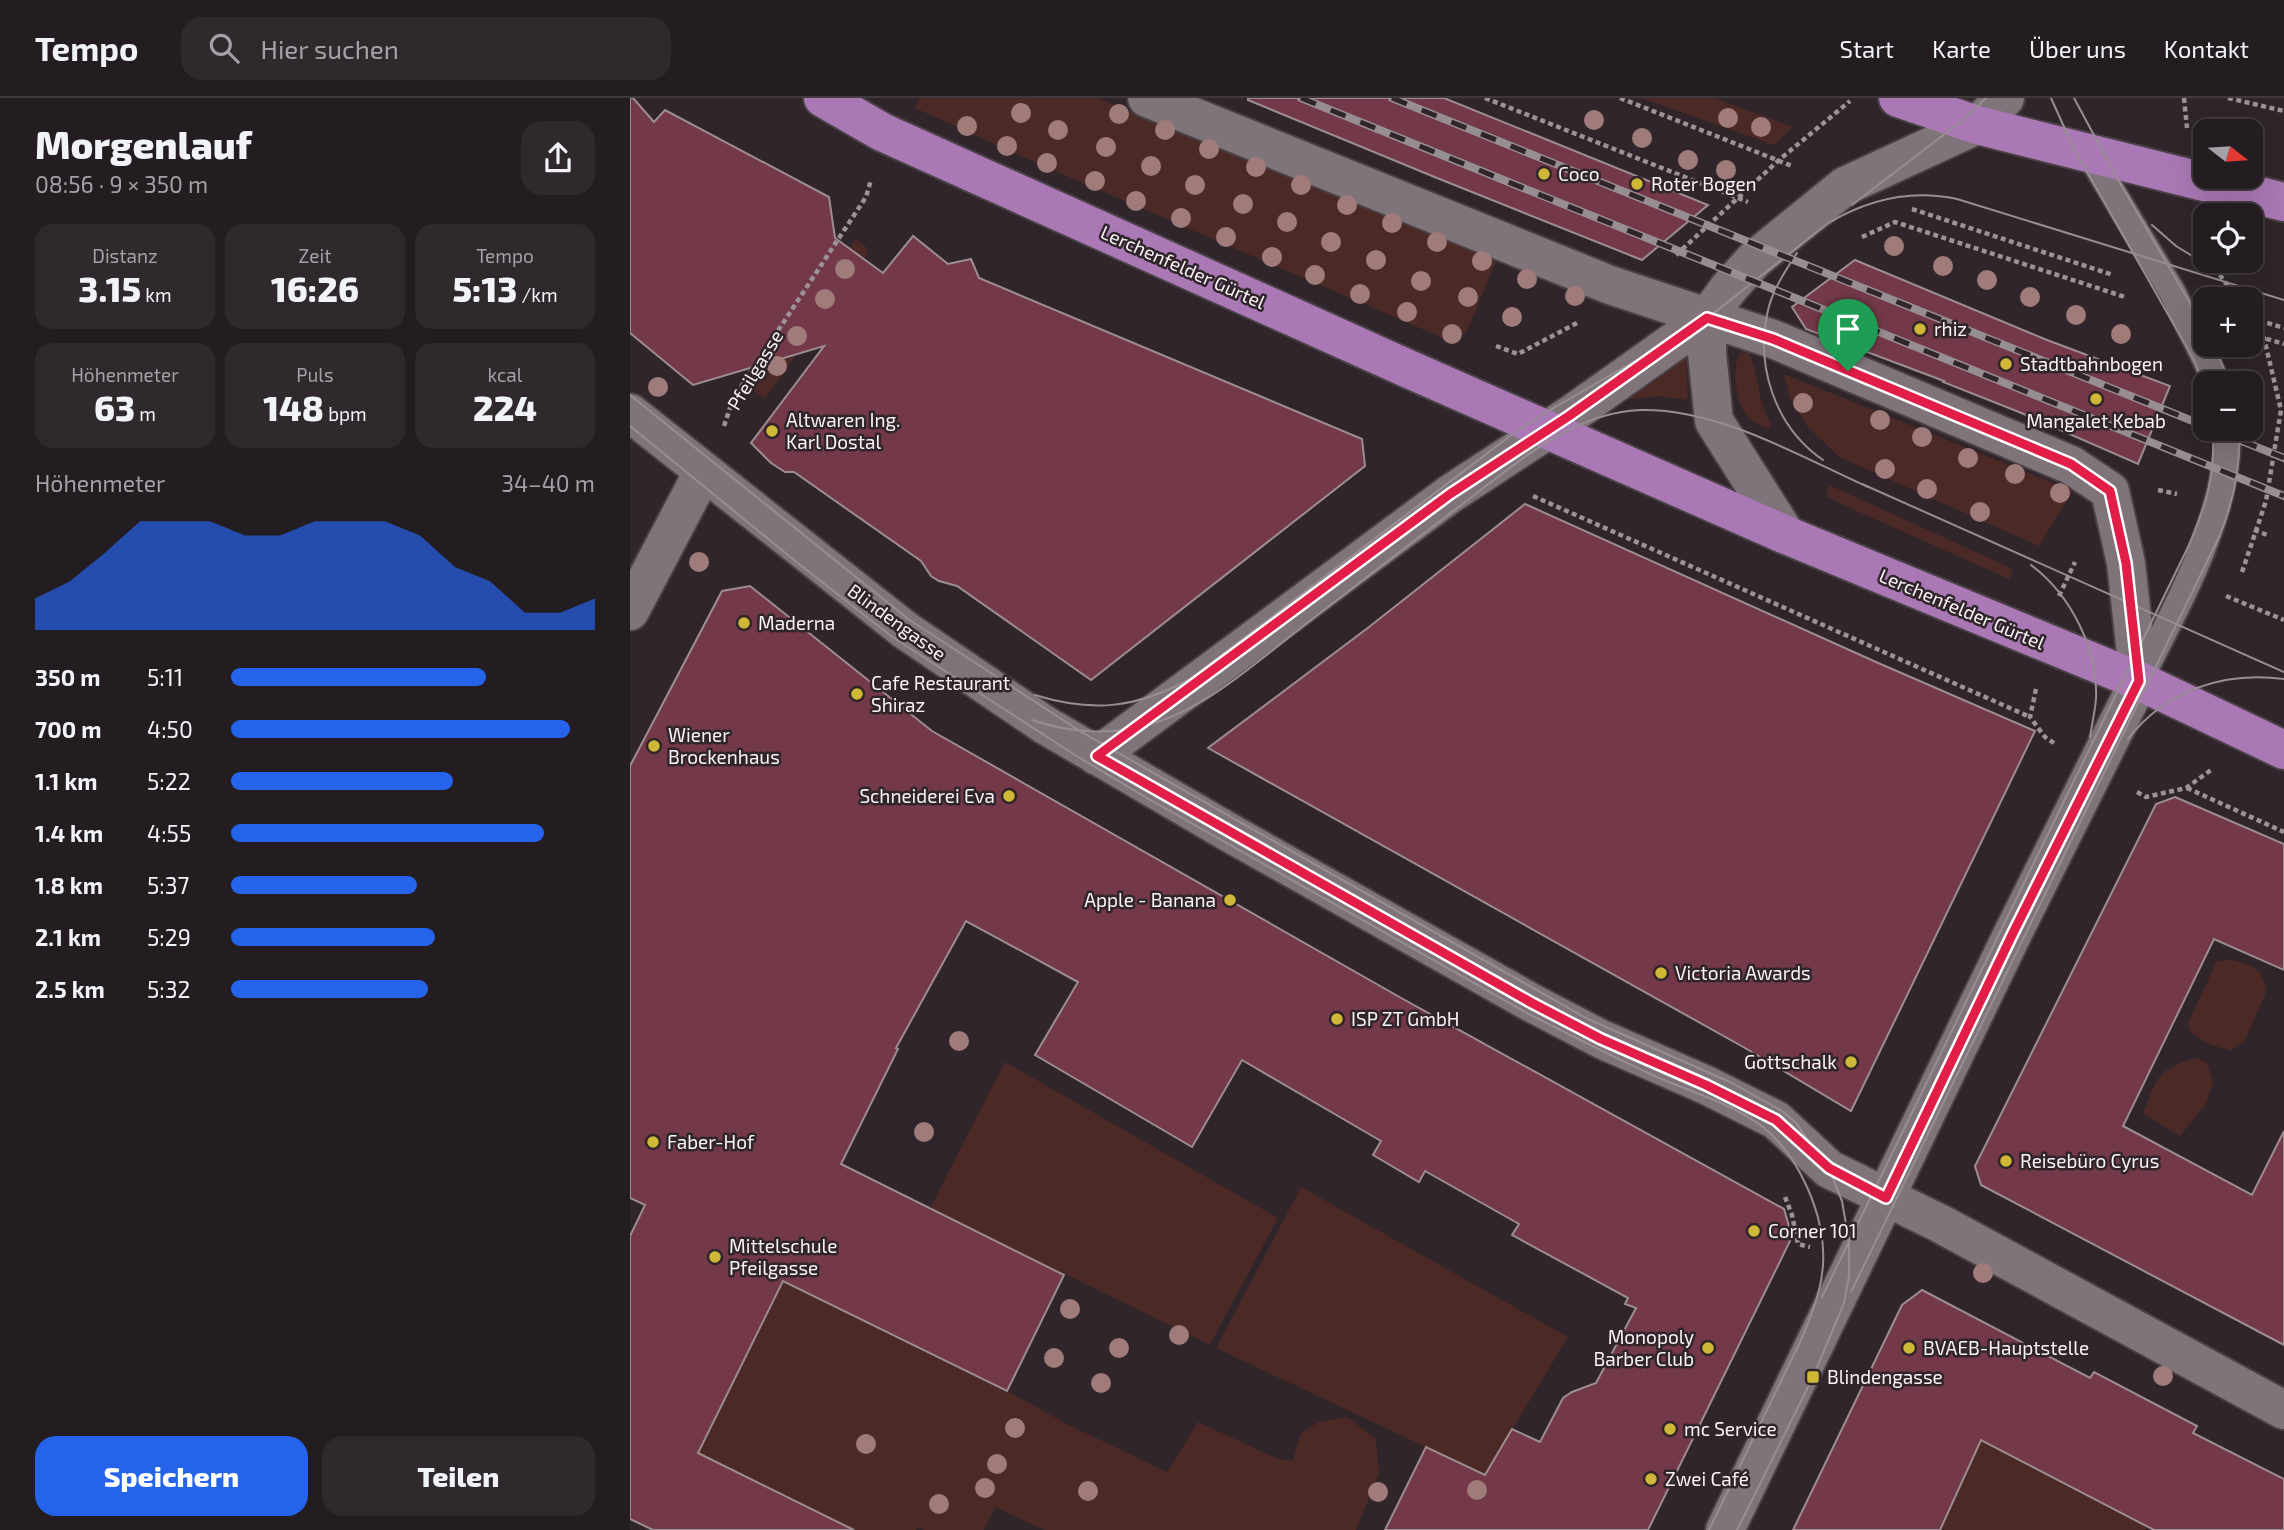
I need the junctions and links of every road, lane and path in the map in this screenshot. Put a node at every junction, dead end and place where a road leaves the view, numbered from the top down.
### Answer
1 (823, 98) edge
2 (1147, 98) edge
3 (1854, 98) edge
4 (1898, 98) edge
5 (2005, 98) edge
6 (2228, 98) edge
7 (2284, 111) edge
8 (1977, 125) junction
9 (883, 132) junction
10 (2089, 153) junction
11 (2284, 202) edge
12 (1635, 293) junction
13 (1707, 318) junction
14 (2263, 322) edge
15 (2284, 328) edge
16 (2263, 338) edge
17 (2284, 344) edge
18 (1496, 346) dead end
19 (2211, 371) edge
20 (630, 413) edge
21 (1546, 430) junction
22 (2228, 441) edge
23 (704, 472) junction
24 (1523, 491) dead end
25 (1786, 535) junction
26 (2222, 594) dead end
27 (630, 611) edge
28 (2284, 621) edge
29 (2139, 681) junction
30 (2030, 717) dead end
31 (2284, 750) edge
32 (1097, 756) junction
33 (2186, 788) dead end
34 (2284, 832) edge
35 (1886, 1198) junction
36 (2284, 1410) edge
37 (1725, 1530) edge

1 - 9 main road, Lerchenfelder Gürtel
2 - 12 street
3 - 12 path
4 - 8 main road
5 - 8 street
6 - 7 path
8 - 10 main road
8 - 13 street
9 - 21 main road, Lerchenfelder Gürtel
9 - 23 path, Pfeilgasse
10 - 11 main road
10 - 19 lane
12 - 13 street
12 - 18 path
13 - 21 street
13 - 25 street
13 - 29 street
14 - 15 path
16 - 17 path
20 - 23 street, Blindengasse
21 - 25 main road, Lerchenfelder Gürtel
21 - 32 street
22 - 29 lane
23 - 27 street
23 - 32 street, Blindengasse
24 - 30 path
25 - 29 main road, Lerchenfelder Gürtel
26 - 28 path
29 - 31 main road, Lerchenfelder Gürtel
29 - 35 street
32 - 35 street, Blindengasse
33 - 34 path
35 - 36 street, Blindengasse
35 - 37 street

